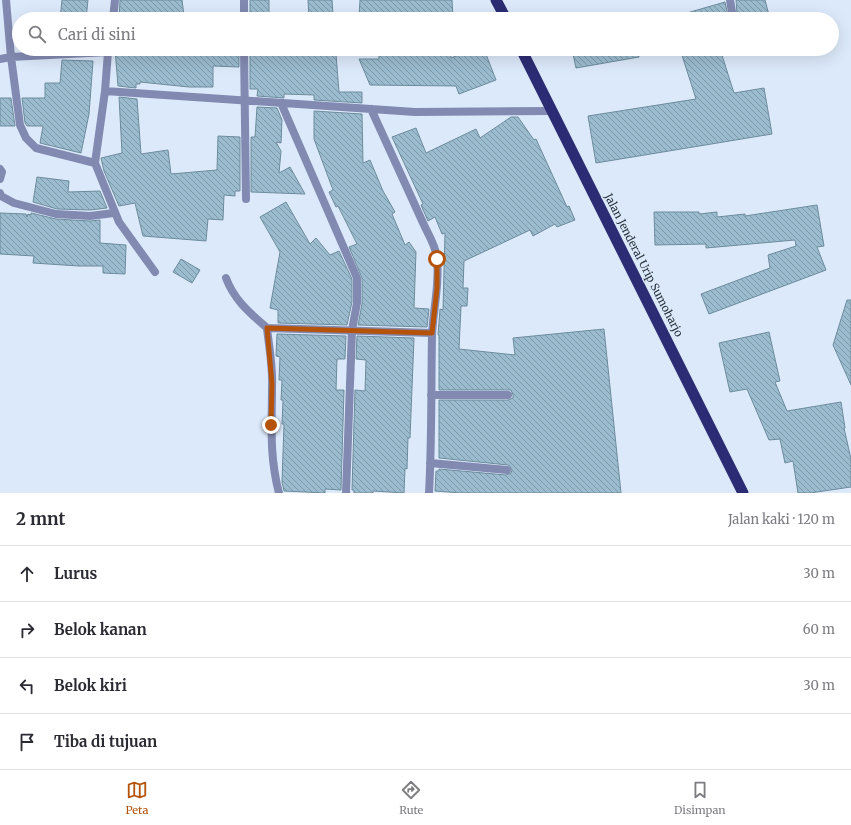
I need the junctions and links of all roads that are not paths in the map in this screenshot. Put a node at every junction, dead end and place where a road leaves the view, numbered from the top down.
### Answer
1 (6, 0) edge
2 (116, 0) edge
3 (244, 0) edge
4 (496, 0) edge
5 (730, 0) edge
6 (114, 12) edge
7 (244, 12) edge
8 (502, 12) edge
9 (732, 12) dead end
10 (25, 56) edge
11 (108, 56) edge
12 (244, 56) edge
13 (524, 56) edge
14 (11, 57) junction
15 (0, 59) edge
16 (105, 91) junction
17 (245, 100) junction
18 (281, 103) junction
19 (371, 109) junction
20 (552, 111) junction
21 (95, 163) junction
22 (0, 169) edge
23 (0, 179) edge
24 (0, 193) edge
25 (246, 199) dead end
26 (114, 213) junction
27 (156, 272) dead end
28 (226, 278) dead end
29 (267, 328) junction
30 (352, 330) junction
31 (432, 333) junction
32 (431, 395) junction
33 (508, 395) dead end
34 (430, 464) junction
35 (507, 470) dead end
36 (279, 493) edge
37 (346, 493) edge
38 (429, 493) edge
39 (743, 493) edge

1 - 14 street
2 - 6 street
3 - 7 street
4 - 8 highway
5 - 9 street
10 - 14 street
11 - 16 street
12 - 17 street
13 - 20 highway, Jalan Jenderal Urip Sumoharjo
14 - 15 street
14 - 21 street
16 - 17 street
16 - 21 street
17 - 18 street
17 - 25 street
18 - 19 street
18 - 30 street
19 - 20 street
19 - 31 street
20 - 39 highway, Jalan Jenderal Urip Sumoharjo
21 - 26 street
22 - 23 street
24 - 26 street
26 - 27 street
28 - 29 street
29 - 30 street
29 - 36 street
30 - 31 street
30 - 37 street
31 - 32 street
32 - 33 street
32 - 34 street
34 - 35 street
34 - 38 street

